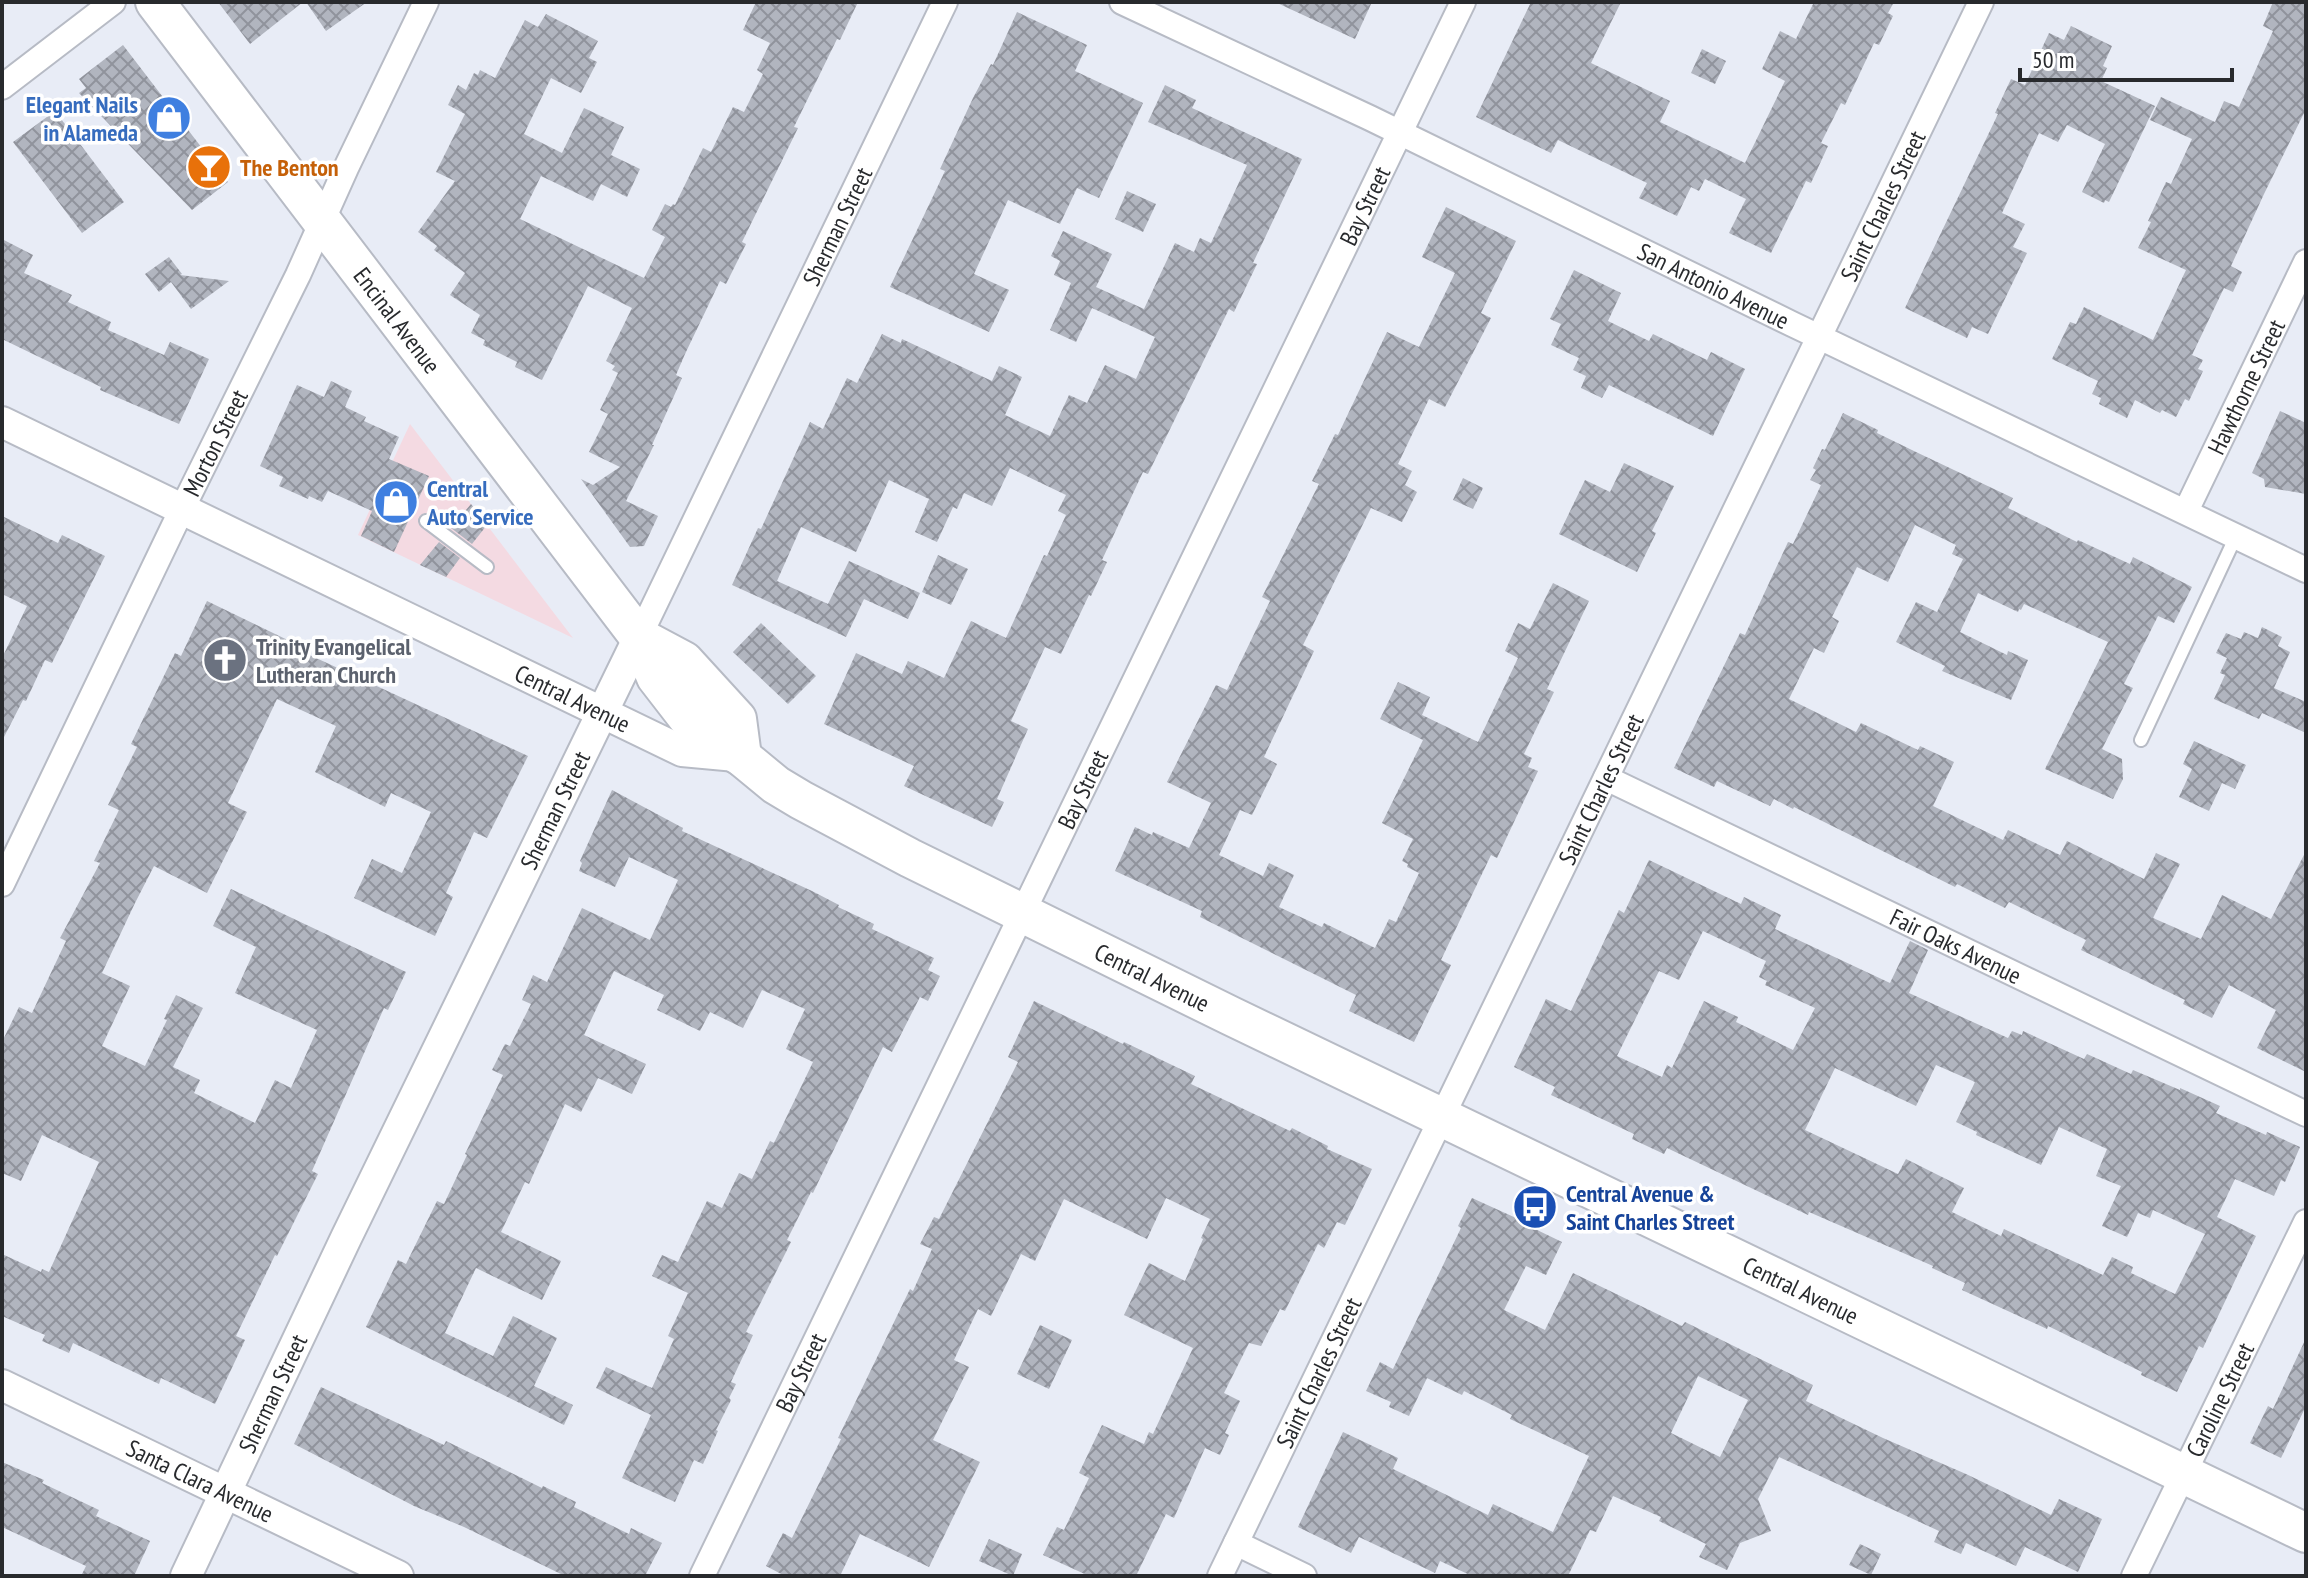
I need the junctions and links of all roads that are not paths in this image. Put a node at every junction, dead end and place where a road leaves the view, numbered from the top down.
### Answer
1 (113, 2) edge
2 (155, 2) edge
3 (426, 2) edge
4 (945, 2) edge
5 (1122, 2) edge
6 (1463, 2) edge
7 (1981, 2) edge
8 (2, 87) edge
9 (1400, 132) junction
10 (322, 222) junction
11 (2306, 262) edge
12 (1820, 337) junction
13 (2, 422) edge
14 (182, 509) junction
15 (2186, 511) junction
16 (426, 521) dead end
17 (2236, 536) junction
18 (487, 567) dead end
19 (2306, 570) edge
20 (639, 637) junction
21 (603, 712) junction
22 (2141, 740) dead end
23 (742, 757) junction
24 (1606, 778) junction
25 (2, 884) edge
26 (1023, 914) junction
27 (2306, 1114) edge
28 (1440, 1117) junction
29 (2306, 1222) edge
30 (2, 1385) edge
31 (2183, 1474) junction
32 (226, 1494) junction
33 (2306, 1533) edge
34 (1236, 1543) junction
35 (186, 1576) edge
36 (398, 1576) edge
37 (702, 1576) edge
38 (1220, 1576) edge
39 (1304, 1576) edge
40 (2134, 1576) edge

1 - 8 street
2 - 10 main road, Encinal Avenue
3 - 10 street, Morton Street
4 - 20 street, Sherman Street
5 - 9 street, San Antonio Avenue
6 - 9 street, Bay Street
7 - 12 street, Saint Charles Street
9 - 12 street, San Antonio Avenue
9 - 26 street, Bay Street
10 - 14 street, Morton Street
10 - 20 main road, Encinal Avenue
11 - 15 street, Hawthorne Street
12 - 15 street, San Antonio Avenue
12 - 24 street, Saint Charles Street
13 - 14 street, Central Avenue
14 - 21 street, Central Avenue
14 - 25 street, Morton Street
15 - 17 street, San Antonio Avenue
16 - 18 lane
17 - 19 street, San Antonio Avenue
17 - 22 lane
20 - 21 street, Sherman Street
20 - 23 main road, Encinal Avenue
21 - 23 street, Central Avenue
21 - 32 street, Sherman Street
23 - 26 main road, Central Avenue
24 - 27 street, Fair Oaks Avenue
24 - 28 street, Saint Charles Street
26 - 28 main road, Central Avenue
26 - 37 street, Bay Street
28 - 31 main road, Central Avenue
28 - 34 street, Saint Charles Street
29 - 31 street, Caroline Street
30 - 32 street, Santa Clara Avenue
31 - 33 main road, Central Avenue
31 - 40 street, Caroline Street
32 - 35 street, Sherman Street
32 - 36 street, Santa Clara Avenue
34 - 38 street, Saint Charles Street
34 - 39 street

